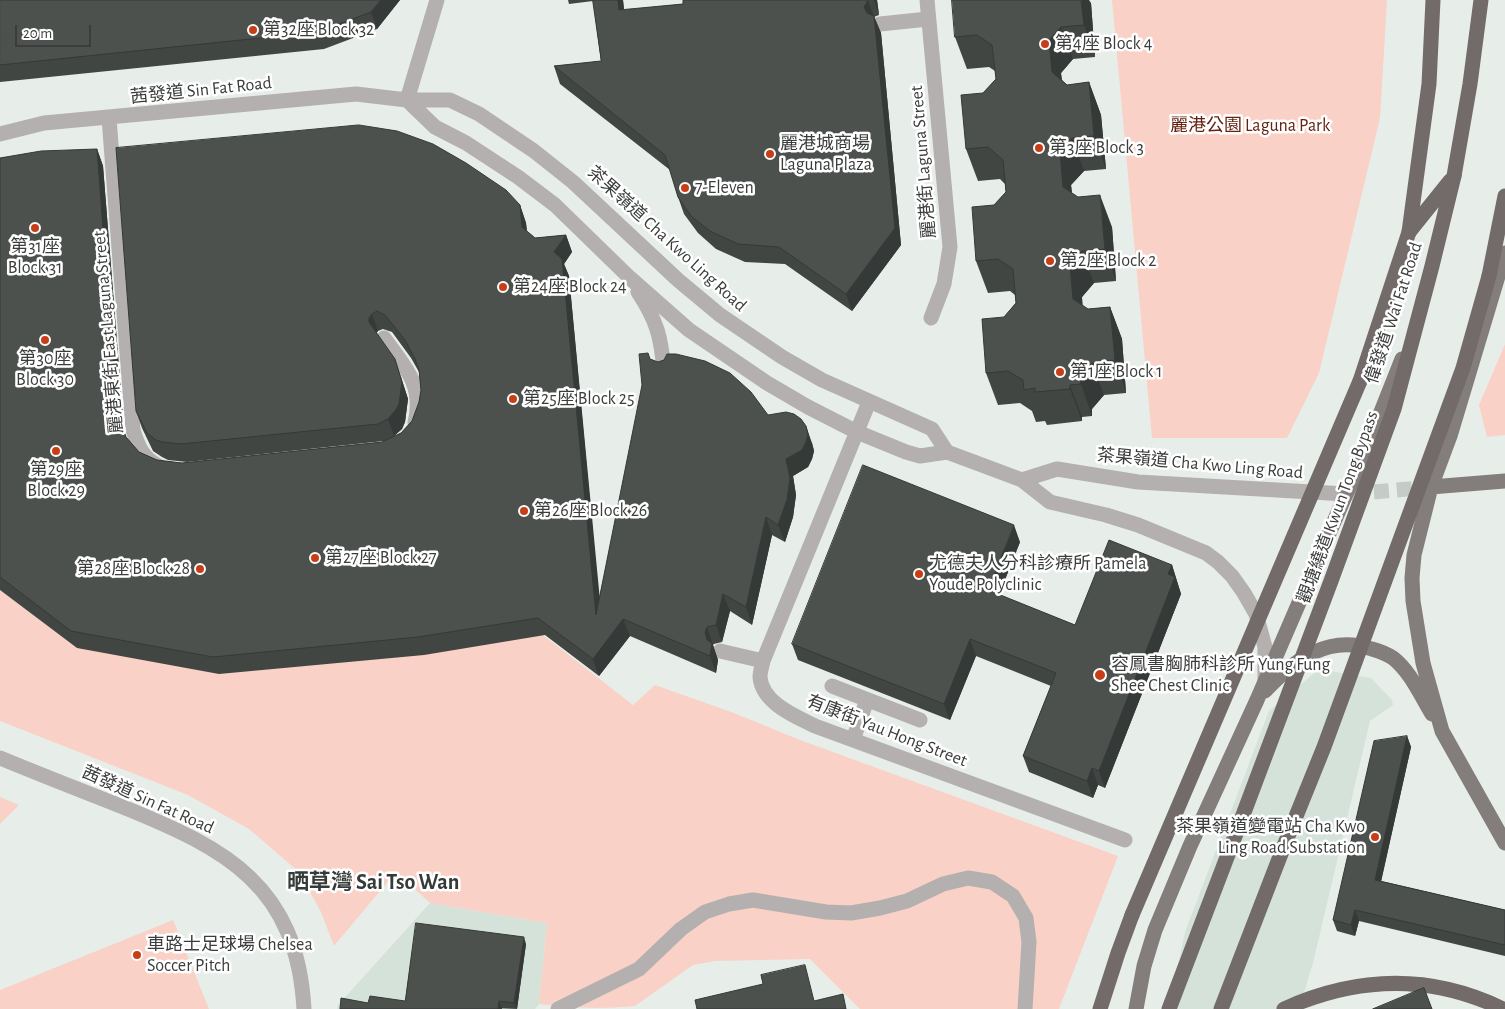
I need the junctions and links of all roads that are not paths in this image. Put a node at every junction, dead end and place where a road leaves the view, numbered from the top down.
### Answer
1 (437, 0) edge
2 (926, 0) edge
3 (1433, 0) edge
4 (1474, 0) edge
5 (1481, 0) edge
6 (928, 19) junction
7 (880, 24) dead end
8 (407, 100) junction
9 (109, 118) junction
10 (0, 134) edge
11 (1454, 176) junction
12 (1505, 196) edge
13 (1409, 232) junction
14 (1505, 242) edge
15 (1505, 253) edge
16 (1489, 276) junction
17 (630, 278) junction
18 (931, 318) dead end
19 (384, 338) edge
20 (664, 370) edge
21 (869, 402) junction
22 (856, 432) junction
23 (408, 435) edge
24 (947, 452) junction
25 (168, 471) edge
26 (1022, 480) junction
27 (1505, 480) edge
28 (1431, 487) junction
29 (1346, 494) junction
30 (720, 651) dead end
31 (764, 661) junction
32 (1265, 680) junction
33 (832, 686) edge
34 (867, 700) junction
35 (1257, 700) junction
36 (920, 720) edge
37 (1442, 731) junction
38 (853, 740) junction
39 (0, 758) edge
40 (1125, 840) dead end
41 (1505, 843) edge
42 (1223, 1007) edge
43 (304, 1009) edge
44 (558, 1009) edge
45 (1025, 1009) edge
46 (1100, 1009) edge
47 (1136, 1009) edge
48 (1169, 1009) edge
49 (1284, 1009) edge
50 (1503, 1009) edge

1 - 8 street
2 - 6 street, 麗港街 Laguna Street
3 - 13 highway
4 - 29 main road, 偉發道 Wai Fat Road
5 - 11 highway, 觀塘繞道 Kwun Tong Bypass
6 - 7 street
6 - 18 street, 麗港街 Laguna Street
8 - 9 street, 茜發道 Sin Fat Road
8 - 17 street
8 - 21 street, 茶果嶺道 Cha Kwo Ling Road
9 - 10 street, 茜發道 Sin Fat Road
9 - 25 street, 麗港東街 East Laguna Street
11 - 13 highway, bridge
11 - 48 highway, 觀塘繞道 Kwun Tong Bypass, bridge
12 - 16 highway
13 - 46 highway, bridge
14 - 16 highway
15 - 28 main road
16 - 42 highway, bridge
17 - 20 street
17 - 22 street
19 - 23 street
21 - 22 street, 有康街 Yau Hong Street
21 - 24 street, 茶果嶺道 Cha Kwo Ling Road
22 - 24 street
22 - 31 street, 有康街 Yau Hong Street
24 - 26 street
26 - 29 street, 茶果嶺道 Cha Kwo Ling Road
26 - 32 street
27 - 28 main road
28 - 37 main road
29 - 32 main road, 偉發道 Wai Fat Road
30 - 31 street
31 - 38 street, 有康街 Yau Hong Street
32 - 35 main road, 偉發道 Wai Fat Road
33 - 34 street
34 - 36 street
34 - 38 street
35 - 37 main road
35 - 47 main road, 偉發道 Wai Fat Road
37 - 41 main road
38 - 40 street, 有康街 Yau Hong Street
39 - 43 street, 茜發道 Sin Fat Road
44 - 45 street
49 - 50 highway

